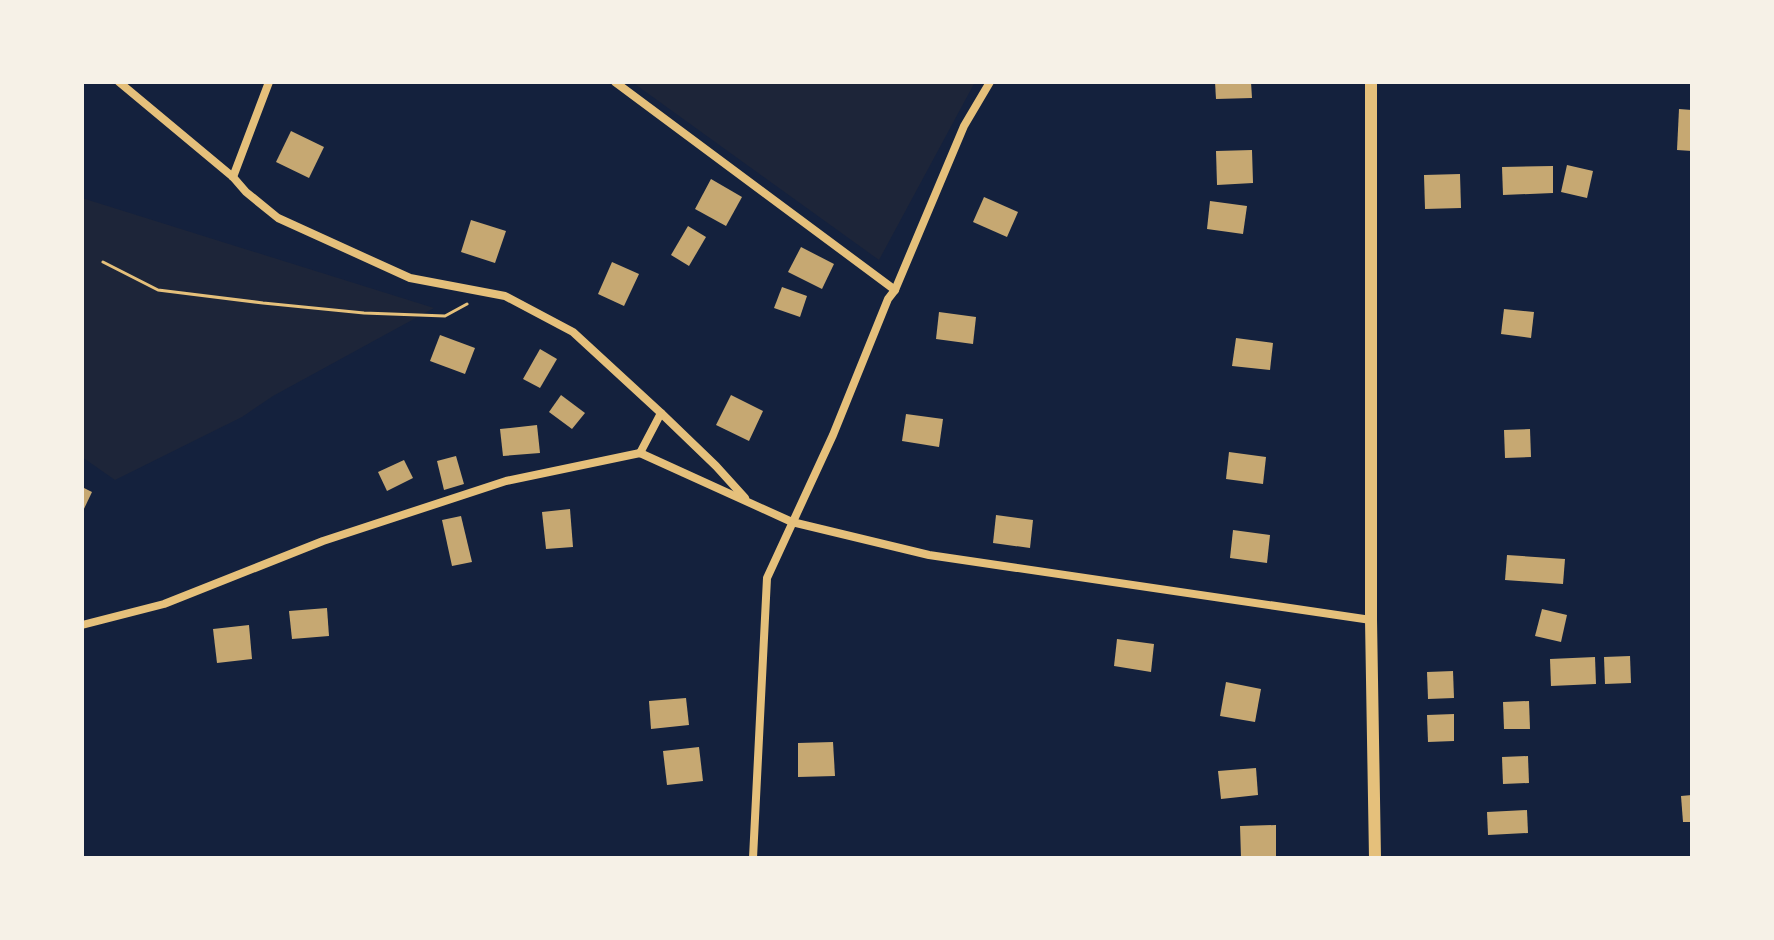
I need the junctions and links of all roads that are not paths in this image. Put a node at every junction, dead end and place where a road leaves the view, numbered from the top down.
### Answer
1 (119, 82) edge
2 (269, 82) edge
3 (615, 82) edge
4 (990, 82) edge
5 (1371, 82) edge
6 (233, 177) junction
7 (895, 290) junction
8 (661, 413) junction
9 (640, 453) junction
10 (748, 502) junction
11 (792, 522) junction
12 (1371, 620) junction
13 (82, 625) edge
14 (753, 858) edge
15 (1375, 858) edge

1 - 6 street
2 - 6 street
3 - 7 street
4 - 7 street
5 - 12 main road
6 - 8 street
7 - 11 street
8 - 9 street
8 - 10 street
9 - 10 street
9 - 13 street
10 - 11 street
11 - 12 street
11 - 14 street
12 - 15 main road

